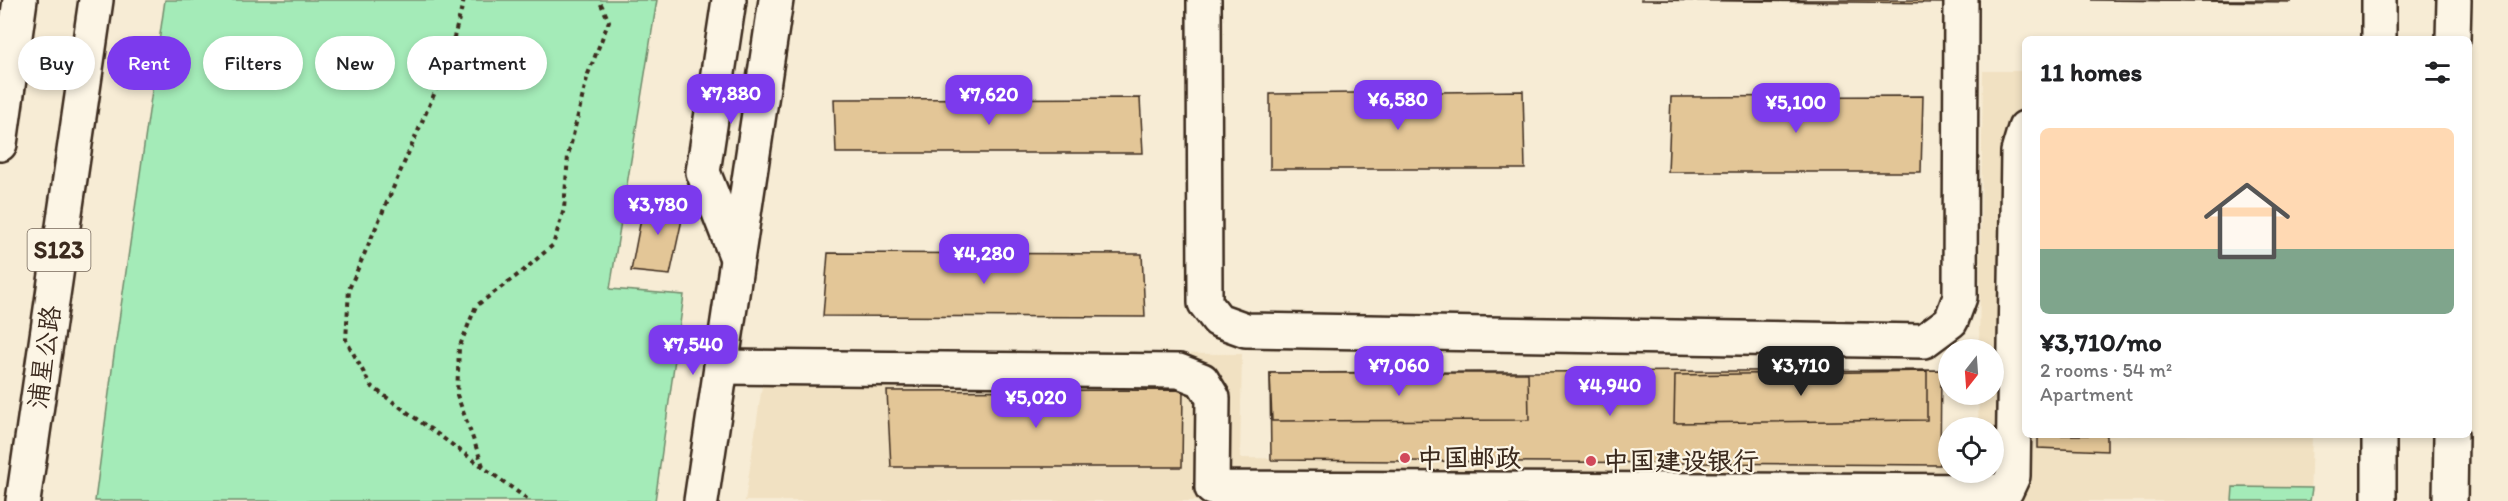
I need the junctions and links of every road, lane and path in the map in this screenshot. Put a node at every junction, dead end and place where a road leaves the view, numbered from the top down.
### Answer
1 (20, 0) edge
2 (96, 0) edge
3 (464, 0) edge
4 (599, 0) edge
5 (729, 0) edge
6 (776, 0) edge
7 (1204, 0) edge
8 (1961, 0) edge
9 (2379, 0) edge
10 (2454, 0) edge
11 (2379, 36) edge
12 (2453, 36) edge
13 (2022, 138) edge
14 (0, 144) edge
15 (737, 258) junction
16 (721, 367) junction
17 (2379, 438) edge
18 (2451, 438) edge
19 (483, 466) junction
20 (23, 501) edge
21 (530, 501) edge
22 (701, 501) edge
23 (2379, 501) edge
24 (2450, 501) edge

1 - 14 street
2 - 20 street, 浦星公路 / S123
3 - 19 path
4 - 19 path
5 - 15 street
6 - 15 street
7 - 8 street
9 - 11 street
10 - 12 street
13 - 16 street
15 - 16 street
16 - 22 street
17 - 23 street
18 - 24 street
19 - 21 path

